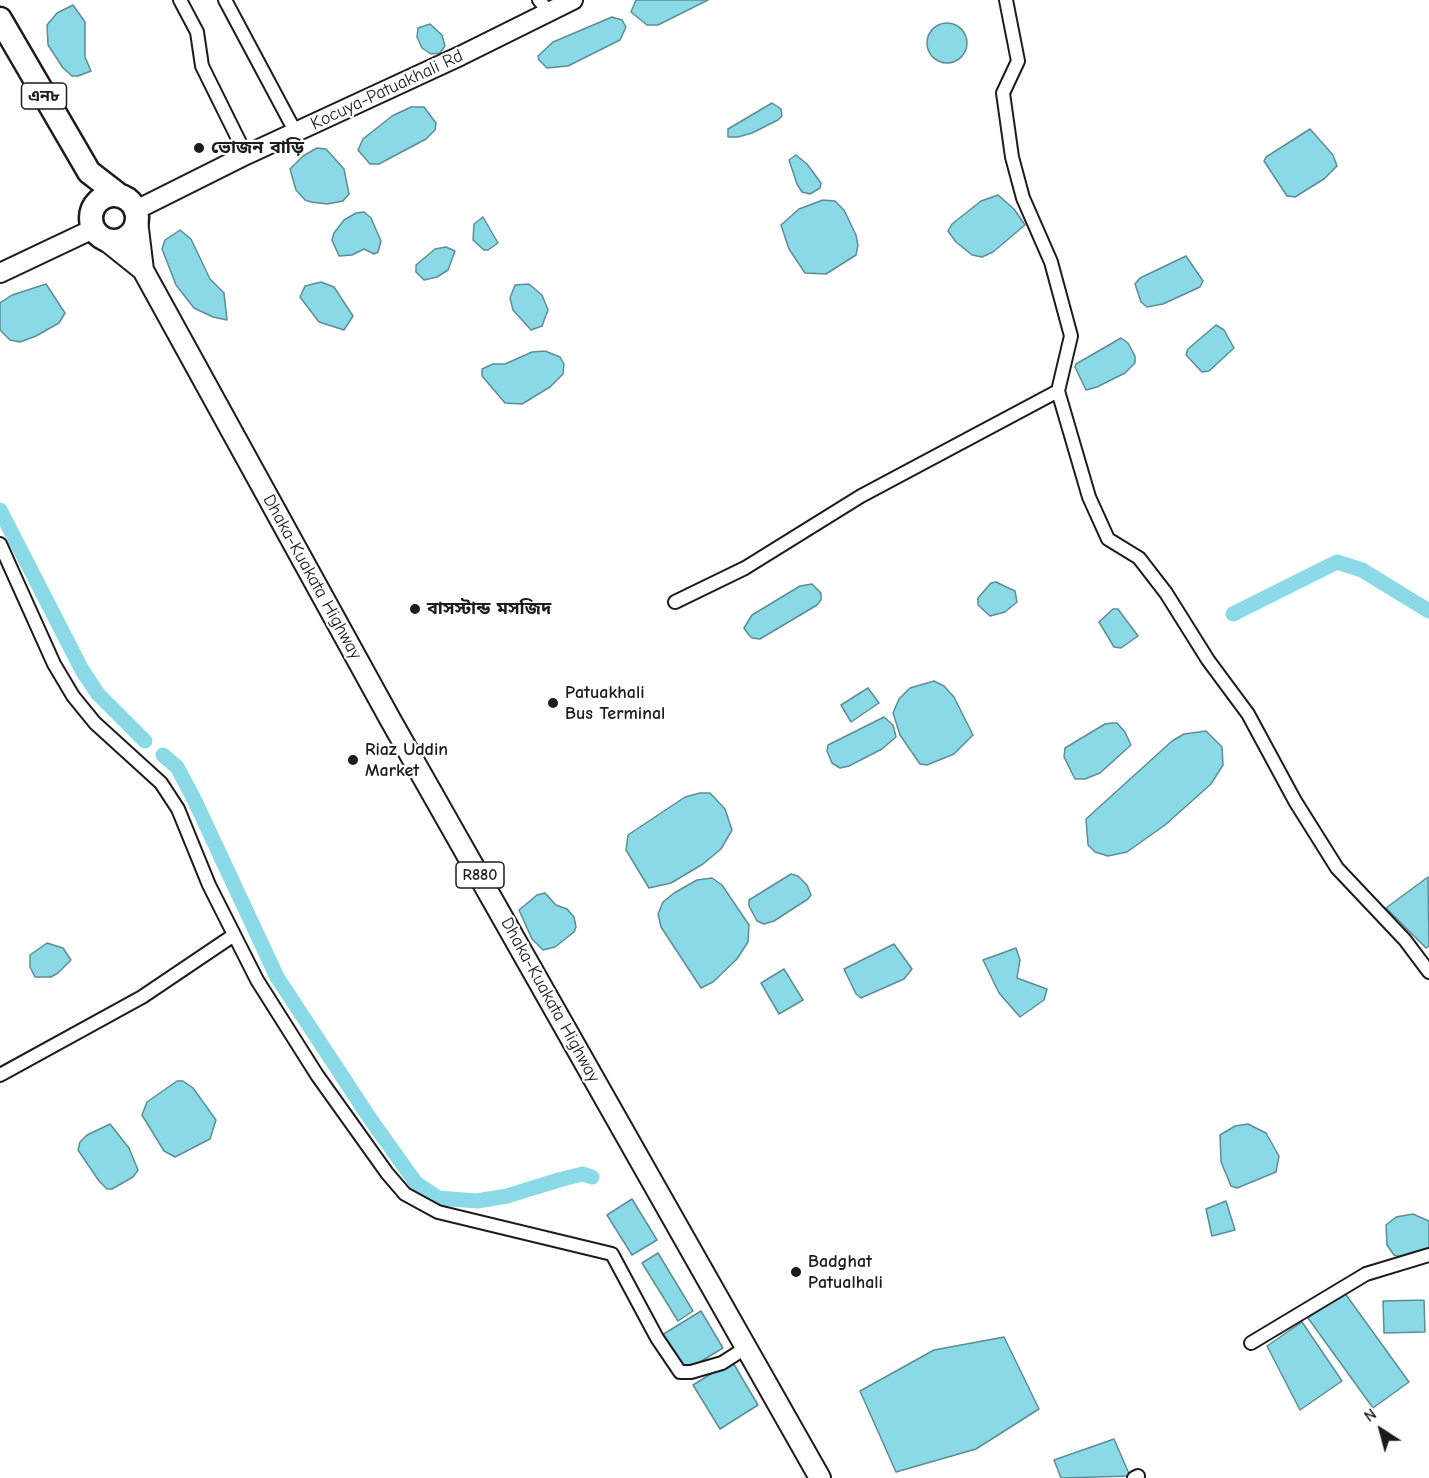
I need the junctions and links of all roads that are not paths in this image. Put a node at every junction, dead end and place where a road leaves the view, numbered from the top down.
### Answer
1 (180, 0) edge
2 (225, 0) edge
3 (573, 0) edge
4 (1006, 0) edge
5 (544, 6) edge
6 (0, 19) edge
7 (296, 133) junction
8 (246, 155) junction
9 (89, 172) junction
10 (131, 209) junction
11 (96, 226) junction
12 (143, 270) junction
13 (0, 273) edge
14 (1058, 391) junction
15 (0, 544) edge
16 (675, 602) dead end
17 (234, 935) junction
18 (1429, 972) edge
19 (0, 1075) edge
20 (1429, 1255) edge
21 (1251, 1343) dead end
22 (747, 1347) junction
23 (820, 1478) edge

1 - 8 street
2 - 7 street
3 - 5 main road, Kocuya-Patuakhali Rd
4 - 14 street
5 - 7 main road, Kocuya-Patuakhali Rd
6 - 9 highway, এন৮
7 - 8 main road, Kocuya-Patuakhali Rd
8 - 10 main road, Kocuya-Patuakhali Rd
9 - 10 highway, এন৮
9 - 11 highway, এন৮
10 - 11 highway
10 - 11 highway
10 - 12 main road
11 - 12 main road
11 - 13 main road
12 - 22 main road, Dhaka-Kuakata Highway / R880
14 - 16 street
14 - 18 street
15 - 17 street
17 - 19 street
17 - 22 street
20 - 21 street
22 - 23 main road, Dhaka-Kuakata Highway / R880

